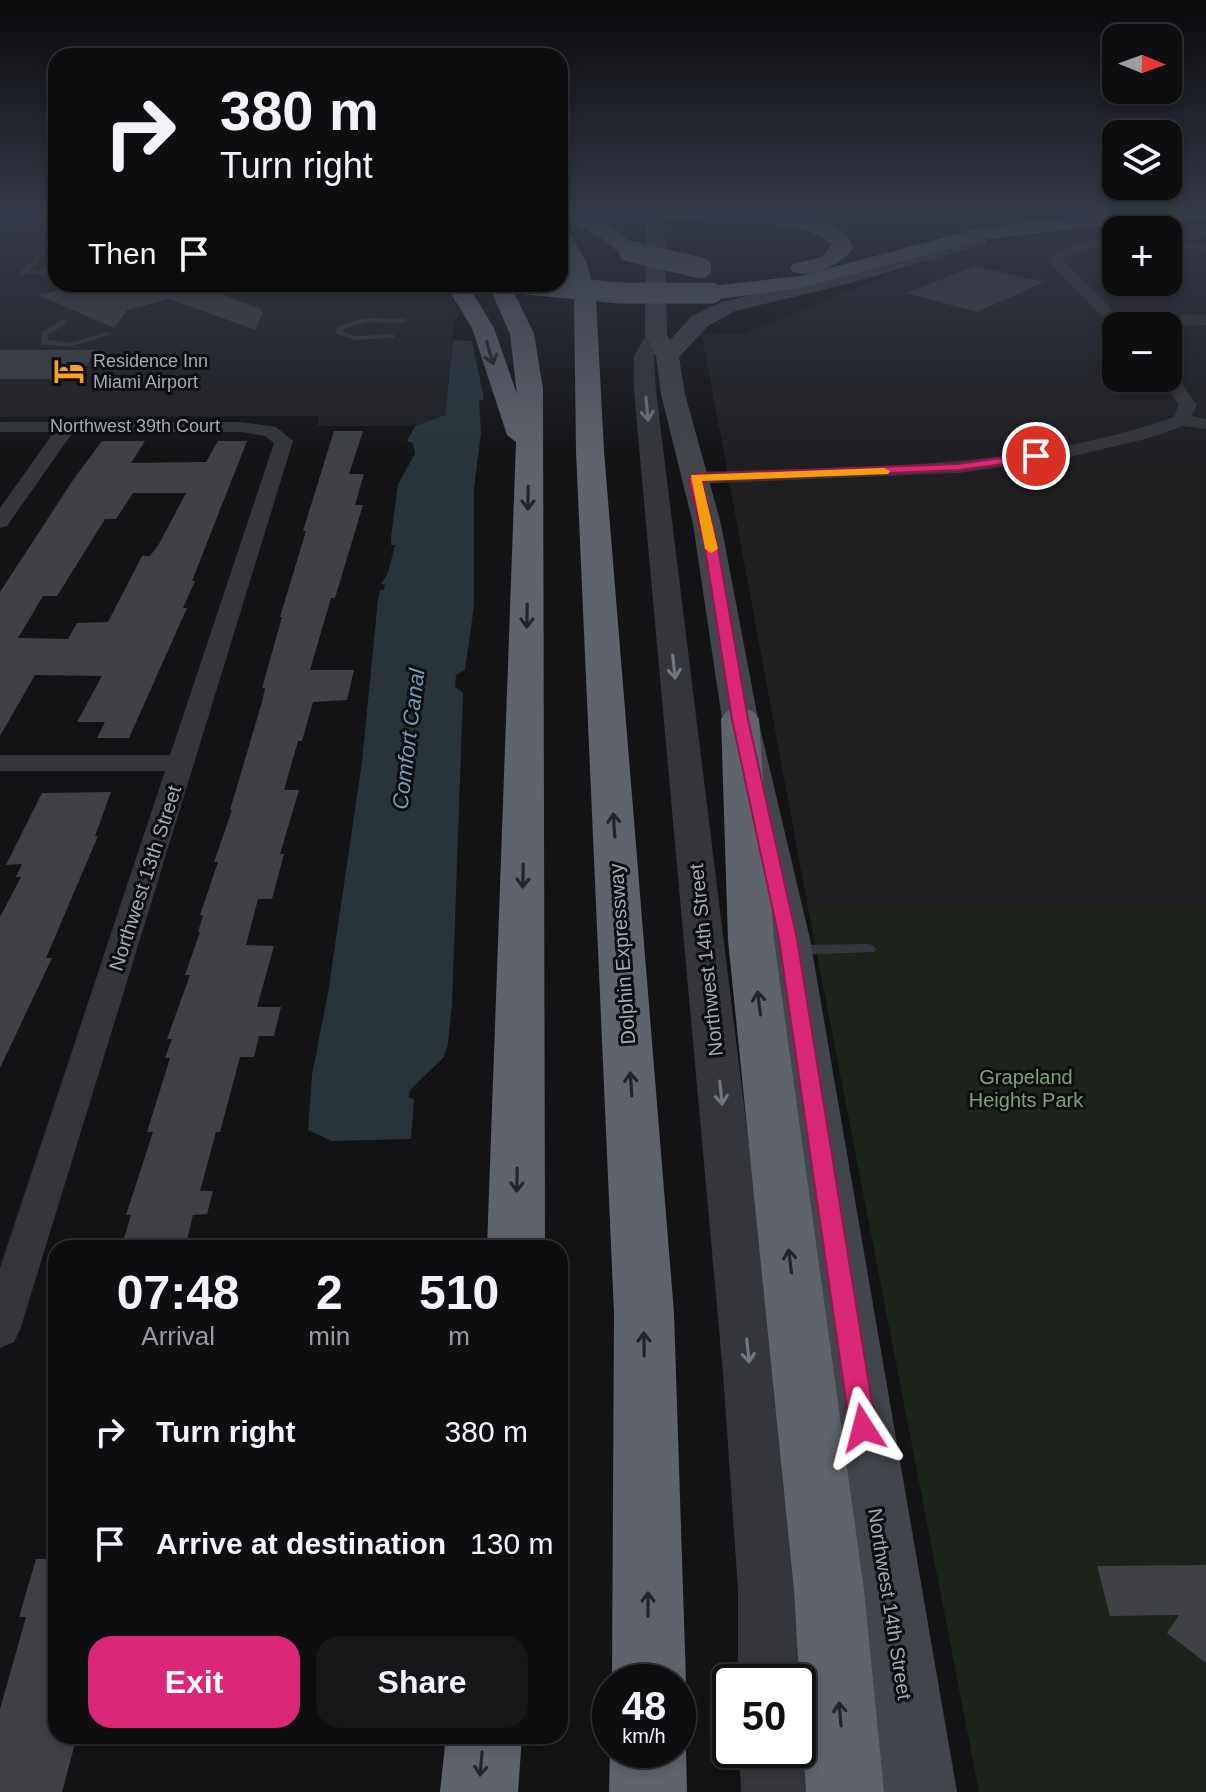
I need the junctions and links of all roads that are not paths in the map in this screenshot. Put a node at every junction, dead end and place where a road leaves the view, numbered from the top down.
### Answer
1 (463, 295) edge
2 (504, 295) edge
3 (584, 295) edge
4 (659, 295) edge
5 (776, 295) edge
6 (1089, 295) edge
7 (1106, 312) edge
8 (1206, 320) edge
9 (64, 321) dead end
10 (404, 321) dead end
11 (1182, 321) edge
12 (107, 334) dead end
13 (391, 336) dead end
14 (661, 345) junction
15 (1179, 392) edge
16 (1182, 420) junction
17 (1206, 424) edge
18 (68, 426) junction
19 (0, 427) edge
20 (270, 431) joint
21 (529, 458) junction
22 (695, 478) junction
23 (0, 522) edge
24 (740, 719) junction
25 (0, 763) edge
26 (183, 763) junction
27 (869, 949) dead end
28 (790, 950) junction
29 (516, 1240) edge
30 (0, 1330) edge
31 (649, 1664) edge
32 (770, 1664) edge
33 (483, 1744) edge
34 (648, 1768) edge
35 (773, 1768) edge
36 (479, 1792) edge
37 (648, 1792) edge
38 (774, 1792) edge
39 (845, 1792) edge
40 (920, 1792) edge

1 -> 21 highway
2 - 21 highway
31 -> 3 highway, Dolphin Expressway
4 - 14 main road, Northwest 14th Street
5 - 14 main road
6 - 7 street
8 - 11 street
9 - 12 lane
10 - 13 lane
14 - 22 main road, Northwest 14th Street
14 -> 32 street, Northwest 14th Street
15 - 16 street
16 - 17 street
16 - 22 street
18 - 19 street, Northwest 39th Court
18 - 20 street, Northwest 39th Court
18 - 23 street
20 - 26 street, Northwest 13th Street
21 -> 29 highway
22 - 24 main road, Northwest 14th Street
24 - 28 main road, Northwest 14th Street
39 -> 24 highway
25 - 26 street
26 - 30 street, Northwest 13th Street
27 - 28 lane
28 - 40 main road, Northwest 14th Street
33 -> 36 highway
34 - 37 highway
35 - 38 street

